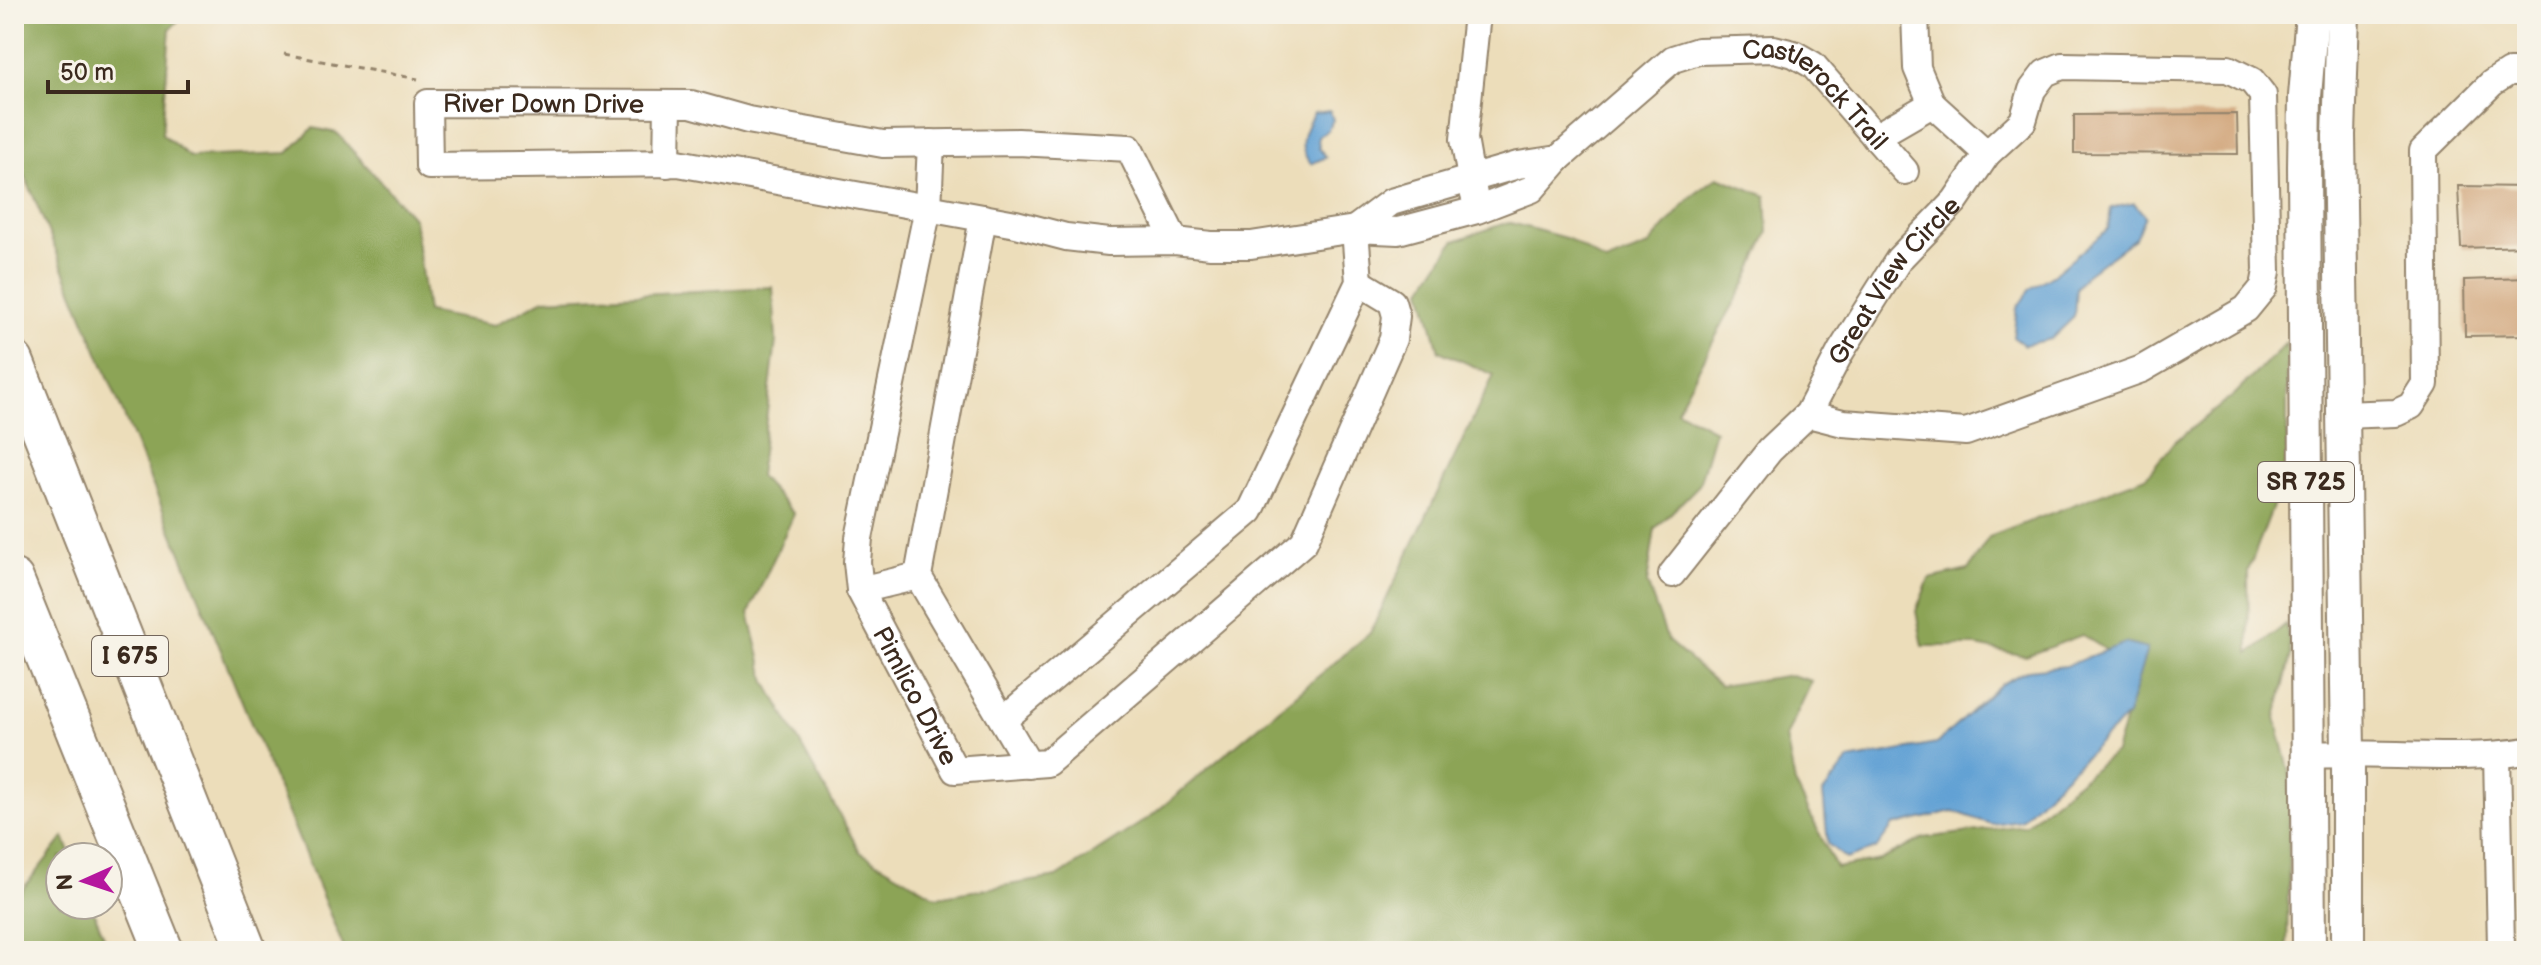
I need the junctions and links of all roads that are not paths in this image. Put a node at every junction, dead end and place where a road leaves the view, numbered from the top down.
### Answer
1 (1477, 14) edge
2 (1915, 14) edge
3 (2312, 14) edge
4 (2343, 14) edge
5 (2527, 72) edge
6 (668, 104) junction
7 (1932, 104) junction
8 (1875, 137) junction
9 (931, 143) junction
10 (1987, 154) junction
11 (1558, 159) junction
12 (667, 164) junction
13 (1905, 171) dead end
14 (1471, 179) junction
15 (928, 208) junction
16 (1477, 210) junction
17 (983, 218) junction
18 (1355, 229) junction
19 (1175, 241) junction
20 (1359, 282) junction
21 (14, 361) edge
22 (1808, 414) junction
23 (2306, 415) junction
24 (2342, 415) junction
25 (1672, 574) dead end
26 (918, 576) junction
27 (14, 579) edge
28 (860, 590) junction
29 (1003, 720) junction
30 (2527, 751) edge
31 (2348, 753) junction
32 (2308, 755) junction
33 (2497, 755) junction
34 (1029, 765) junction
35 (2501, 947) dead end
36 (164, 951) edge
37 (247, 951) edge
38 (2309, 951) edge
39 (2348, 951) edge

1 - 14 street
2 - 7 street
3 - 23 main road, SR 725
4 - 24 main road, SR 725
5 - 24 street
6 - 9 street, River Down Drive
6 - 12 street
6 - 12 street, River Down Drive
7 - 8 street
7 - 10 street
8 - 11 street, Castlerock Trail
8 - 13 street, Castlerock Trail
9 - 15 street, Pimlico Drive
9 - 19 street, River Down Drive
10 - 22 street, Great View Circle
10 - 22 street, Great View Circle
11 - 14 street
11 - 16 street, Castlerock Trail
12 - 15 street, River Down Drive
14 - 16 street
14 - 18 street, River Down Drive
15 - 17 street, River Down Drive
15 - 28 street, Pimlico Drive
16 - 18 street, River Down Drive
17 - 19 street, River Down Drive
17 - 26 street
18 - 19 street, River Down Drive
18 - 20 street
20 - 29 street
20 - 34 street, Pimlico Drive
21 - 37 highway, I 675
22 - 25 street, Great View Circle
23 - 24 main road
23 - 32 main road, SR 725
24 - 31 main road, SR 725
26 - 28 street
26 - 29 street
27 - 36 highway, I 675
28 - 34 street, Pimlico Drive
29 - 34 street
30 - 33 street
31 - 32 street
31 - 33 street
31 - 39 main road, SR 725
32 - 38 main road, SR 725
33 - 35 street

